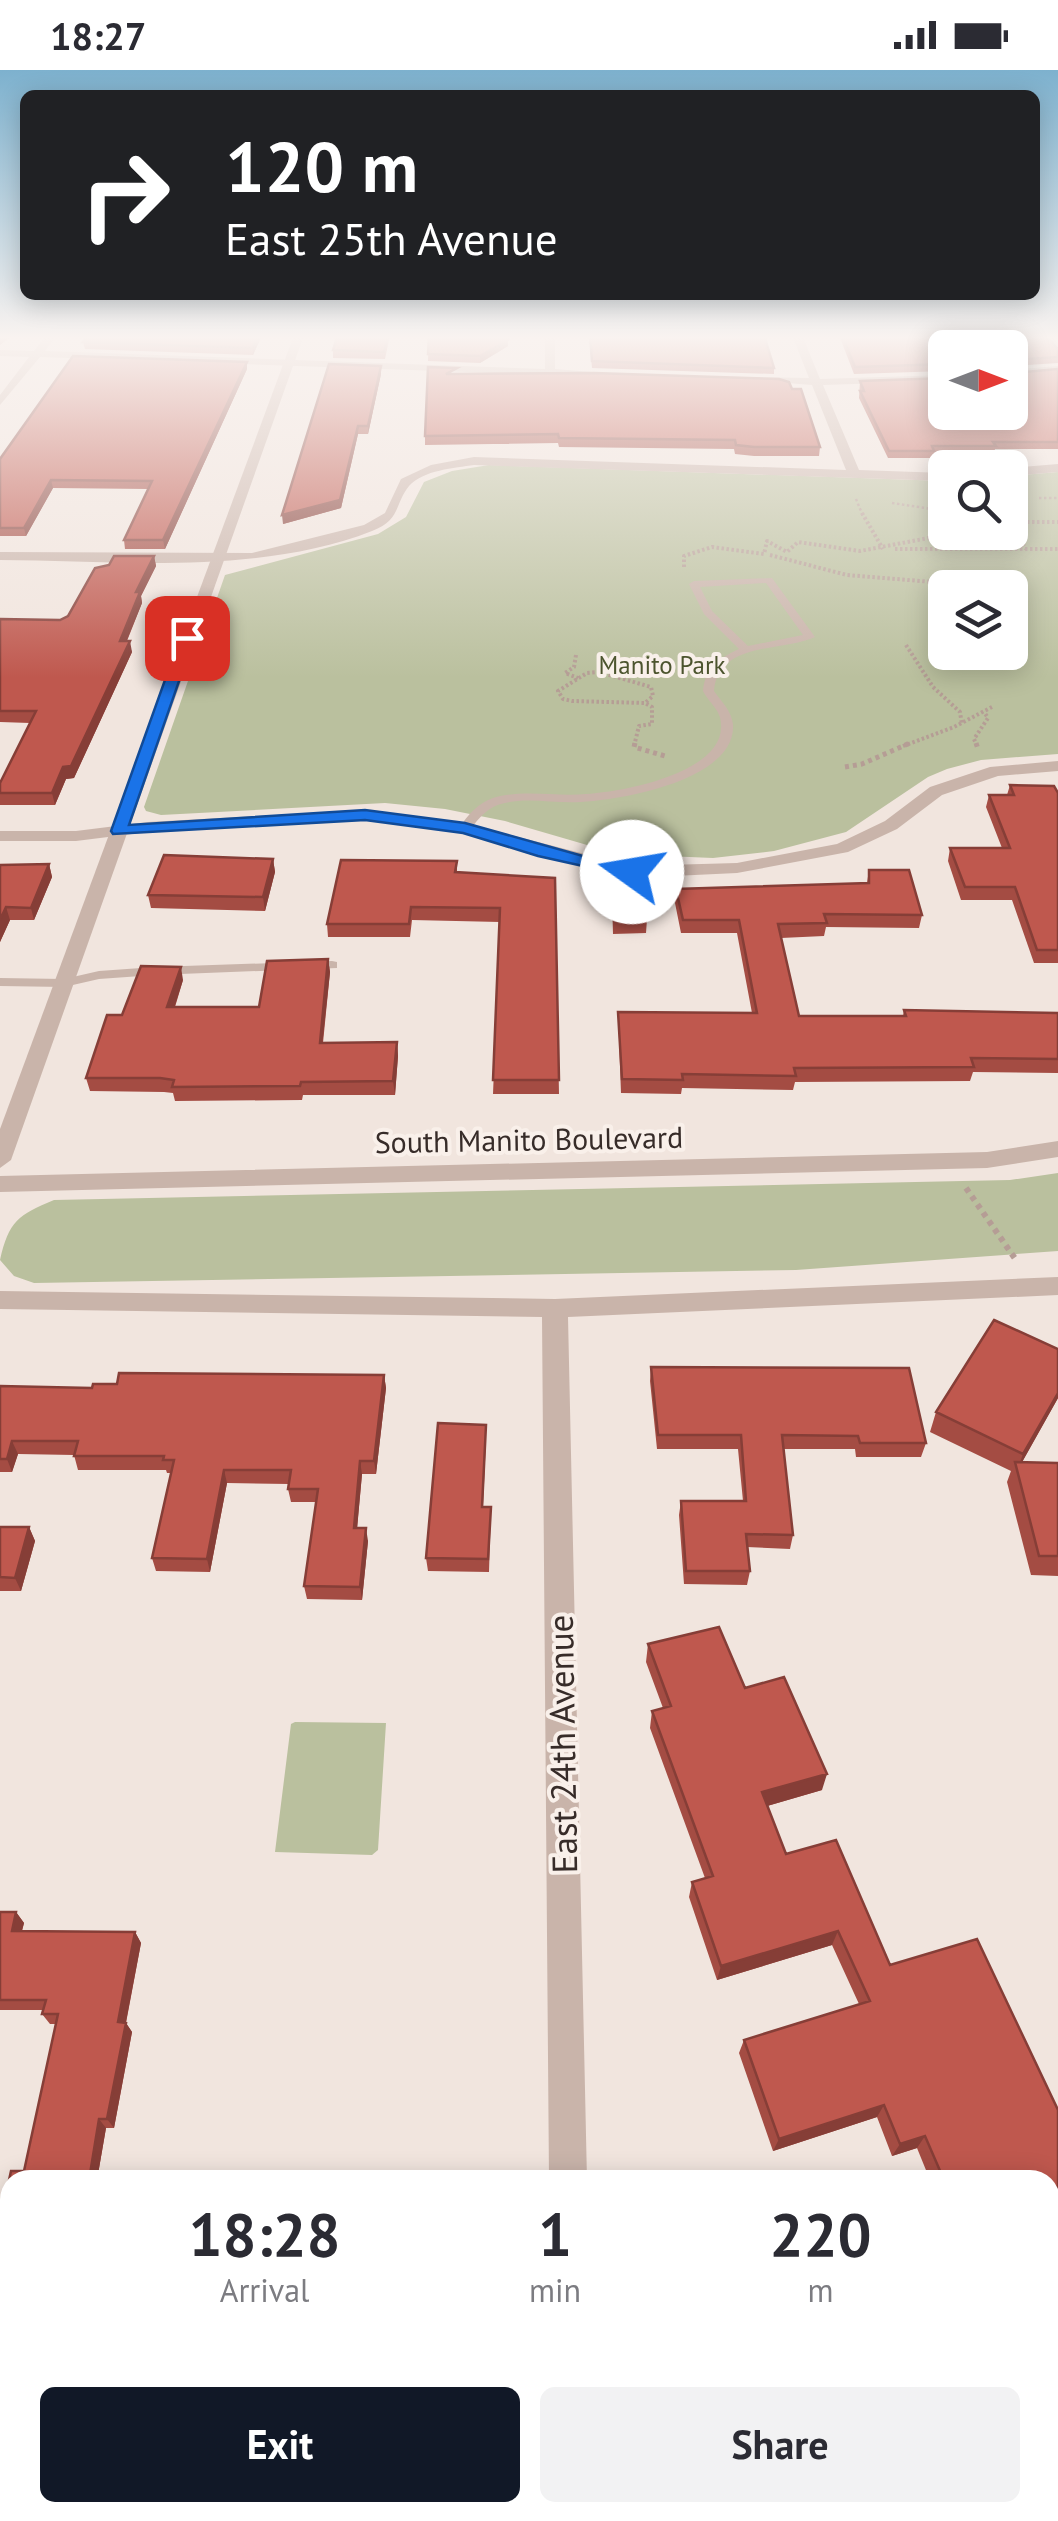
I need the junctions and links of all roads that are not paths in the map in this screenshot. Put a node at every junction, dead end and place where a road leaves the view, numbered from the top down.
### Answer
1 (256, 449) edge
2 (845, 449) edge
3 (1058, 468) edge
4 (1028, 470) edge
5 (856, 476) junction
6 (928, 477) edge
7 (0, 556) edge
8 (216, 557) junction
9 (745, 648) junction
10 (1058, 766) edge
11 (465, 828) junction
12 (119, 831) junction
13 (0, 836) edge
14 (332, 965) edge
15 (0, 982) edge
16 (64, 983) junction
17 (1058, 1150) edge
18 (0, 1160) edge
19 (0, 1184) edge
20 (1058, 1286) edge
21 (0, 1300) edge
22 (554, 1308) junction
23 (568, 2170) edge

1 - 8 street
2 - 5 street
3 - 4 street
5 - 6 street
5 - 8 street
7 - 8 street
8 - 12 street
9 - 9 lane
9 - 11 lane
10 - 11 street
11 - 12 street
12 - 13 street
12 - 16 street
14 - 16 lane
15 - 16 lane
16 - 18 street
17 - 19 street, South Manito Boulevard
20 - 22 street
21 - 22 street
22 - 23 street, East 24th Avenue

